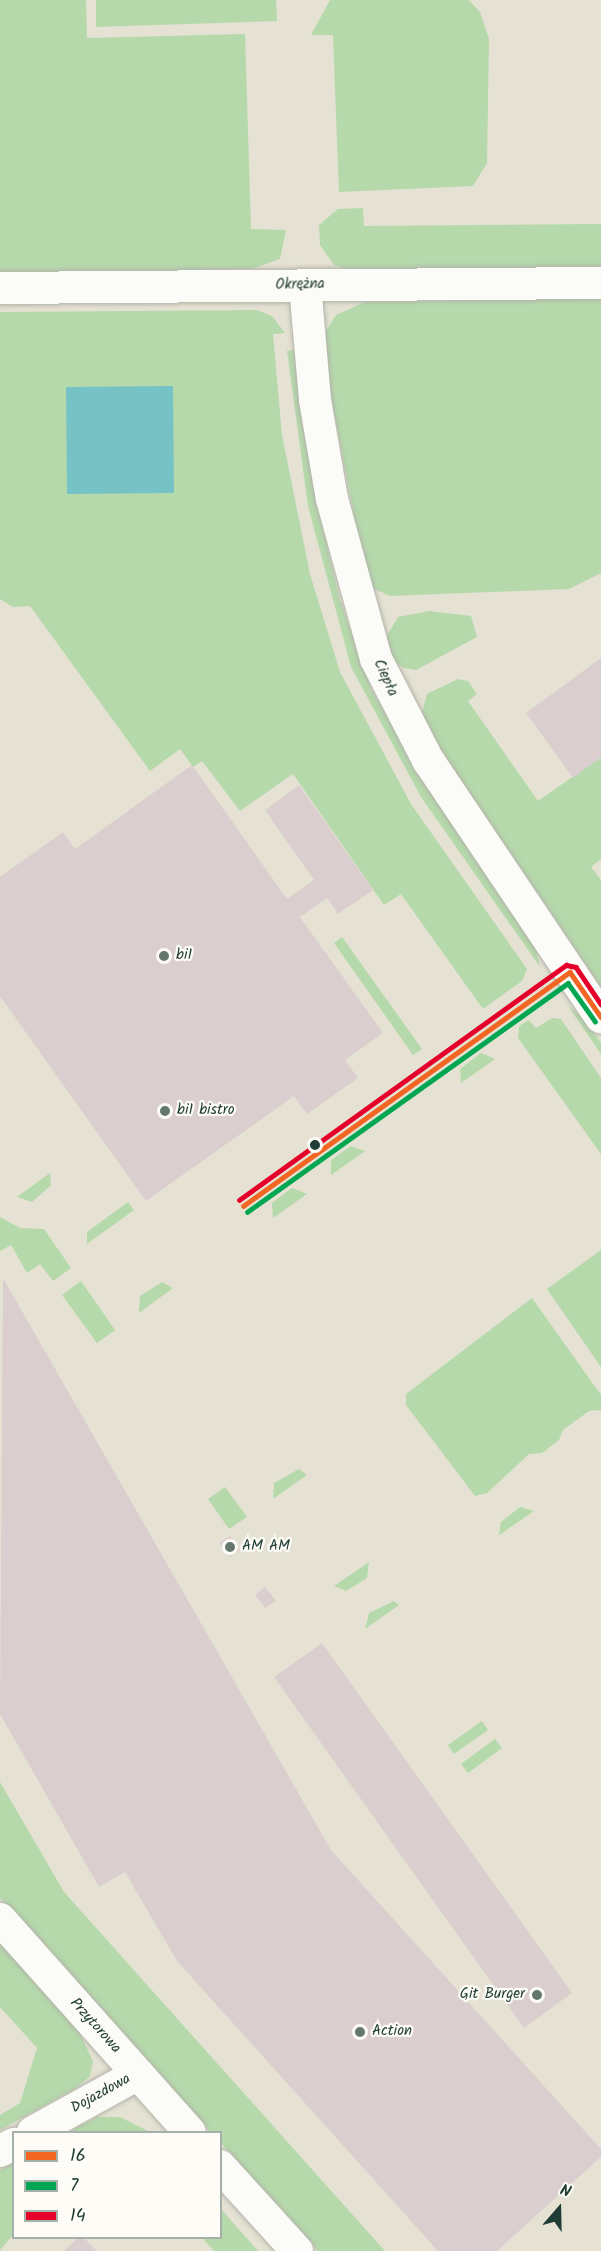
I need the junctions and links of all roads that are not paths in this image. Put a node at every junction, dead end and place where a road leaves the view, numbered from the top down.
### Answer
1 (601, 283) edge
2 (305, 285) junction
3 (0, 288) edge
4 (601, 1017) edge
5 (0, 1919) edge
6 (138, 2074) junction
7 (37, 2131) edge
8 (188, 2131) edge
9 (222, 2168) edge
10 (297, 2251) edge

1 - 2 street, Okrężna
2 - 3 street, Okrężna
2 - 4 street, Ciepła
5 - 6 street, Przytorowa
6 - 7 street, Dojazdowa
6 - 8 street, Przytorowa
9 - 10 street

